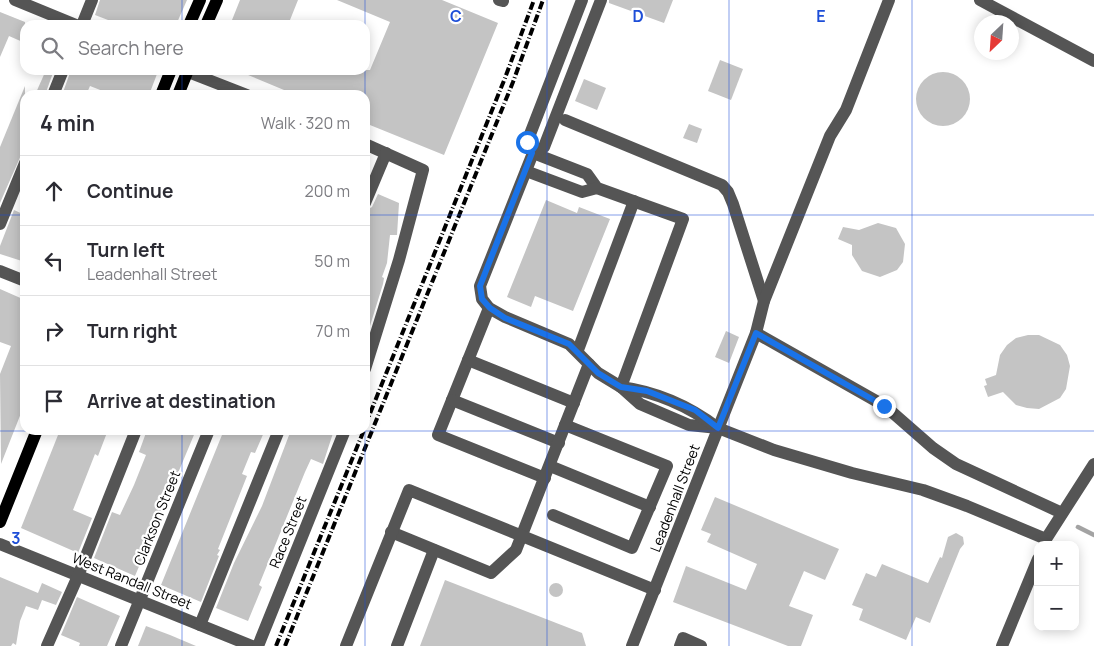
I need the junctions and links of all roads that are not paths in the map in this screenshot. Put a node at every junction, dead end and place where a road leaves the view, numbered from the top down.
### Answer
1 (15, 0) edge
2 (92, 0) edge
3 (200, 0) edge
4 (216, 0) edge
5 (582, 0) edge
6 (601, 0) edge
7 (889, 0) edge
8 (980, 0) edge
9 (64, 20) edge
10 (84, 20) edge
11 (191, 20) edge
12 (208, 20) edge
13 (1094, 61) edge
14 (61, 75) edge
15 (169, 75) edge
16 (185, 75) edge
17 (196, 75) edge
18 (55, 90) edge
19 (163, 90) edge
20 (180, 90) edge
21 (234, 90) edge
22 (565, 120) dead end
23 (370, 146) edge
24 (386, 153) junction
25 (532, 153) junction
26 (526, 171) junction
27 (20, 175) edge
28 (597, 188) junction
29 (370, 191) edge
30 (634, 201) junction
31 (0, 224) edge
32 (0, 270) edge
33 (20, 279) edge
34 (764, 301) junction
35 (490, 308) junction
36 (756, 333) junction
37 (578, 350) junction
38 (370, 353) edge
39 (468, 360) junction
40 (589, 364) junction
41 (621, 387) junction
42 (452, 400) junction
43 (574, 403) junction
44 (566, 425) junction
45 (718, 428) junction
46 (35, 435) edge
47 (134, 435) edge
48 (207, 435) edge
49 (276, 435) edge
50 (343, 435) edge
51 (559, 443) junction
52 (1094, 464) edge
53 (550, 466) junction
54 (545, 478) junction
55 (650, 507) junction
56 (1062, 513) junction
57 (553, 515) dead end
58 (0, 522) edge
59 (391, 532) junction
60 (523, 535) junction
61 (1043, 541) edge
62 (1046, 541) edge
63 (0, 544) edge
64 (434, 550) junction
65 (1034, 569) edge
66 (78, 576) junction
67 (655, 590) junction
68 (140, 600) junction
69 (200, 625) junction
70 (47, 646) edge
71 (121, 646) edge
72 (252, 646) edge
73 (258, 646) edge
74 (346, 646) edge
75 (397, 646) edge
76 (632, 646) edge
77 (680, 646) edge
78 (701, 646) edge
79 (1002, 646) edge

1 - 9 street
2 - 10 street
3 - 11 main road
4 - 12 main road
5 - 25 street
6 - 25 street
7 - 34 street, Leadenhall Street
8 - 13 street
14 - 18 street
15 - 19 main road
16 - 20 main road
17 - 21 street
22 - 34 street
23 - 24 street
24 - 29 street
24 - 38 street
25 - 26 street
25 - 28 street
26 - 28 street
26 - 35 street
27 - 31 street
28 - 30 street
30 - 37 street
30 - 41 street
32 - 33 street
34 - 36 street, Leadenhall Street
35 - 37 street
35 - 39 street
36 - 45 street, Leadenhall Street
36 - 56 street
37 - 40 street
39 - 42 street
39 - 43 street
40 - 41 street
40 - 43 street
41 - 45 street
42 - 51 street
42 - 54 street
43 - 44 street
44 - 51 street
44 - 55 street
45 - 61 street
45 - 67 street, Leadenhall Street
46 - 58 main road
47 - 66 street
48 - 68 street, Clarkson Street
49 - 69 street
50 - 73 street, Race Street
51 - 53 street
52 - 56 street
53 - 54 street
53 - 55 street
54 - 60 street
55 - 57 street
56 - 62 street
59 - 60 street
59 - 64 street
59 - 74 street
60 - 64 street
60 - 67 street
63 - 66 street, West Randall Street
64 - 75 street
65 - 79 street
66 - 68 street, West Randall Street
66 - 70 street
67 - 76 street, Leadenhall Street
68 - 69 street, West Randall Street
68 - 71 street, Clarkson Street
69 - 72 street, West Randall Street
77 - 78 street

